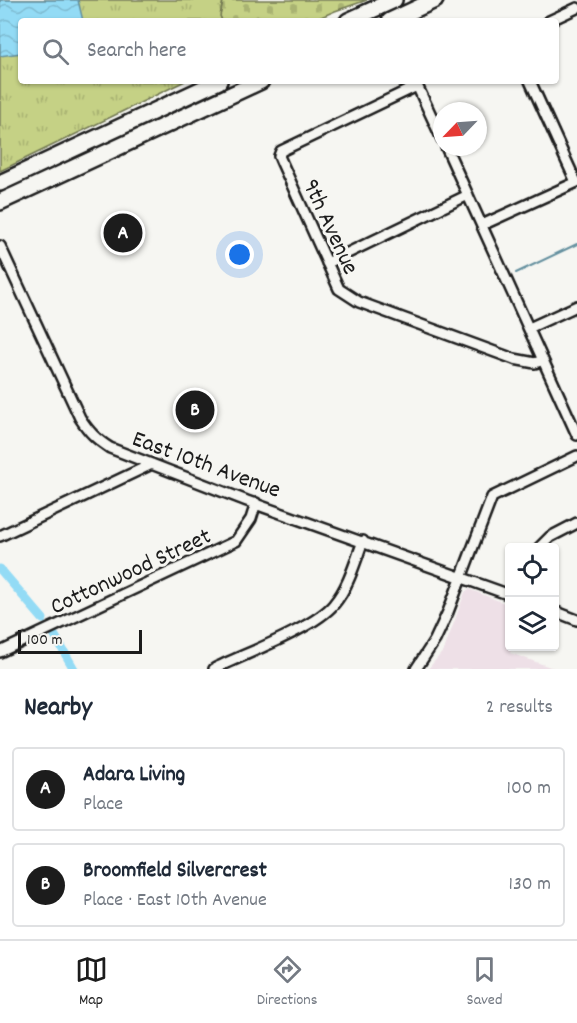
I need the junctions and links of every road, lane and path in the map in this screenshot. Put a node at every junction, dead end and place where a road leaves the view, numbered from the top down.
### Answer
1 (435, 0) edge
2 (387, 3) edge
3 (577, 8) edge
4 (354, 18) edge
5 (389, 18) edge
6 (396, 18) edge
7 (555, 18) edge
8 (213, 84) edge
9 (255, 84) edge
10 (414, 84) edge
11 (416, 84) edge
12 (531, 84) edge
13 (433, 120) edge
14 (450, 156) edge
15 (577, 182) edge
16 (0, 183) edge
17 (468, 195) junction
18 (0, 202) edge
19 (482, 225) junction
20 (0, 246) edge
21 (327, 263) junction
22 (577, 306) edge
23 (529, 328) junction
24 (543, 360) junction
25 (573, 417) edge
26 (577, 435) edge
27 (577, 456) edge
28 (152, 464) junction
29 (256, 503) junction
30 (577, 523) edge
31 (0, 536) edge
32 (363, 541) junction
33 (544, 543) edge
34 (461, 577) junction
35 (505, 593) edge
36 (559, 613) edge
37 (577, 620) edge
38 (0, 652) edge
39 (213, 669) edge
40 (416, 669) edge

1 - 6 main road
2 - 4 main road
2 - 5 street
3 - 7 street
8 - 16 main road
9 - 18 main road
10 - 21 street, 9th Avenue
11 - 13 street
12 - 15 street
14 - 17 street
15 - 19 street
17 - 19 street
17 - 21 street
19 - 23 street
20 - 28 street, East 10th Avenue
21 - 24 street, 9th Avenue
22 - 23 street
23 - 24 street
24 - 25 street
25 - 26 street
27 - 34 street
28 - 29 street, East 10th Avenue
28 - 31 street
29 - 32 street, East 10th Avenue
29 - 38 street, Cottonwood Street
30 - 33 street
32 - 34 street, East 10th Avenue
32 - 39 street
34 - 35 street, East 10th Avenue
34 - 40 street
36 - 37 street

